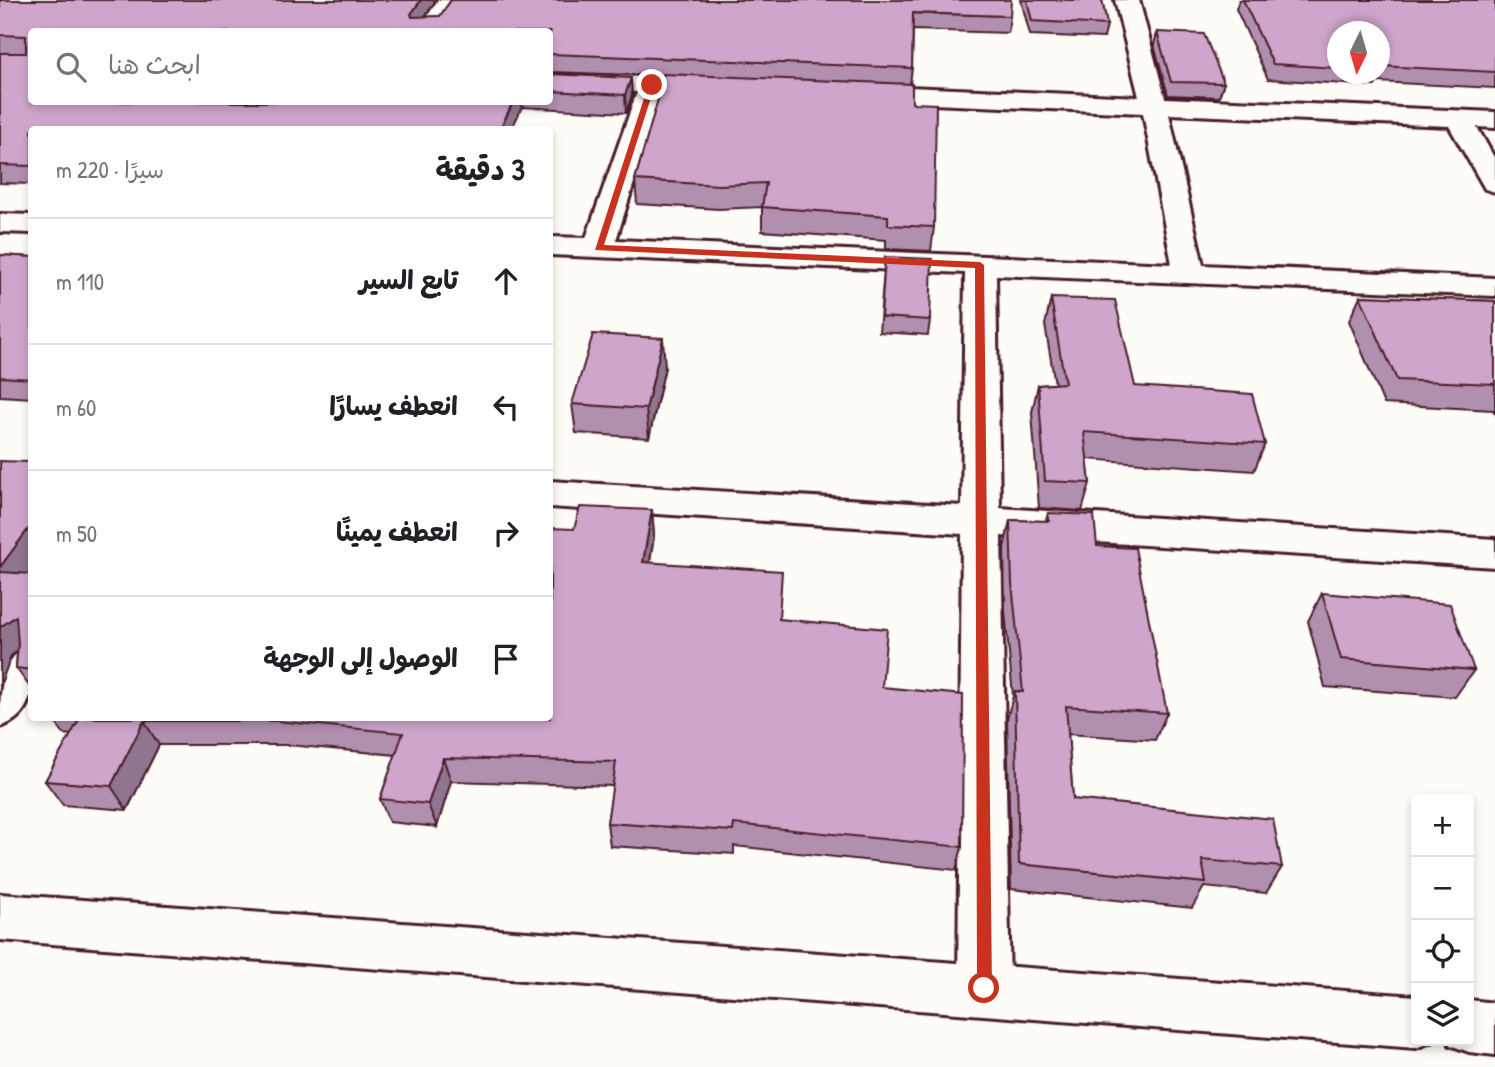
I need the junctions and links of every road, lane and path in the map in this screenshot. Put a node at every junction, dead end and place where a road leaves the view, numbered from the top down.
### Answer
1 (450, 0) edge
2 (1127, 0) edge
3 (432, 28) edge
4 (553, 82) edge
5 (652, 85) junction
6 (735, 88) edge
7 (833, 92) edge
8 (1154, 104) junction
9 (1458, 118) junction
10 (1495, 120) edge
11 (1495, 183) edge
12 (0, 223) edge
13 (28, 224) edge
14 (553, 246) edge
15 (598, 248) junction
16 (980, 265) junction
17 (1189, 272) junction
18 (1495, 287) edge
19 (553, 494) edge
20 (982, 520) junction
21 (1495, 553) edge
22 (28, 666) edge
23 (0, 709) edge
24 (3, 923) edge
25 (984, 988) junction
26 (1411, 1022) edge
27 (1474, 1026) edge
28 (1495, 1028) edge

1 - 3 street
2 - 8 street
4 - 5 street
5 - 6 street
5 - 15 street
7 - 8 street
8 - 9 street
8 - 17 street
9 - 10 street
9 - 11 street
12 - 13 street
14 - 15 street
15 - 16 street
16 - 17 street
16 - 20 street
17 - 18 street
19 - 20 street
20 - 21 street
20 - 25 street
22 - 23 street
24 - 25 street
25 - 26 street
27 - 28 street

